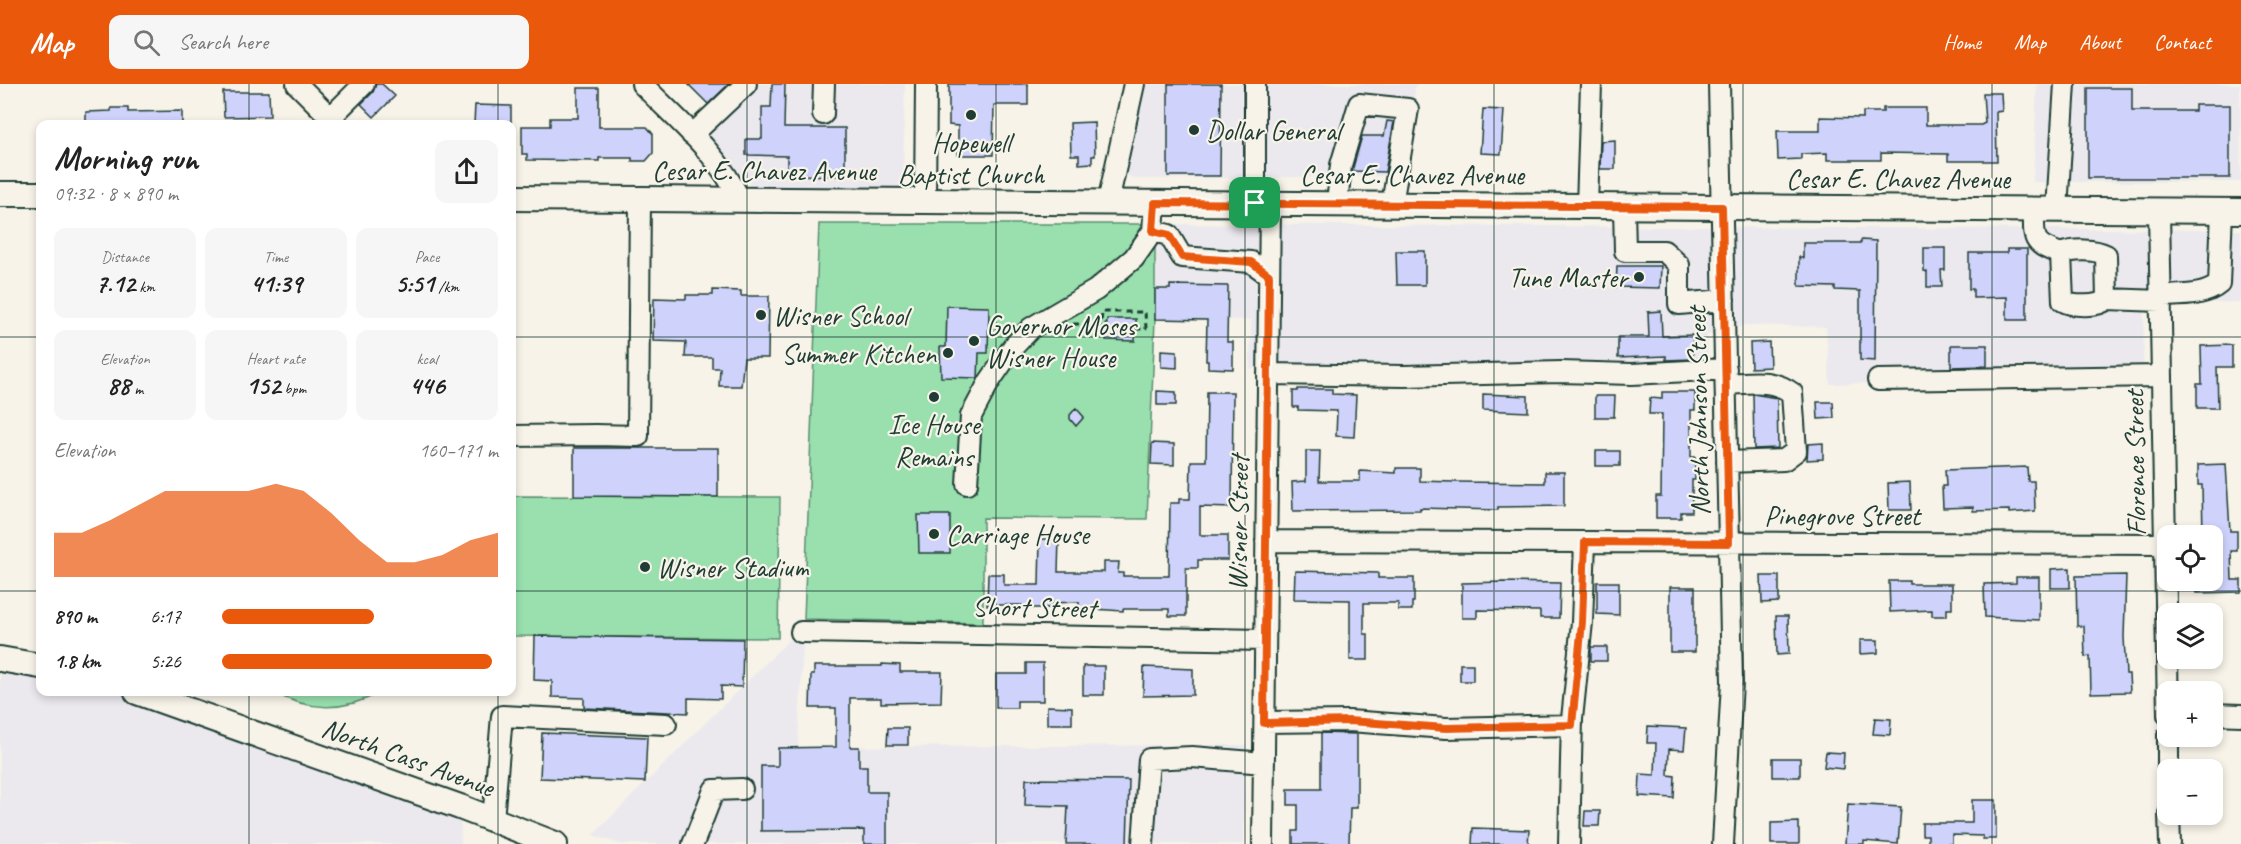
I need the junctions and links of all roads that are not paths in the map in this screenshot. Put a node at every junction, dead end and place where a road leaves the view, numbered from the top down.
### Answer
1 (297, 84) edge
2 (364, 84) edge
3 (642, 84) edge
4 (746, 84) edge
5 (824, 84) edge
6 (927, 84) edge
7 (1134, 84) edge
8 (1254, 84) edge
9 (1591, 84) edge
10 (1719, 84) edge
11 (2065, 84) edge
12 (823, 114) dead end
13 (332, 120) edge
14 (334, 120) edge
15 (692, 135) junction
16 (0, 194) edge
17 (36, 194) edge
18 (516, 198) edge
19 (640, 199) junction
20 (740, 200) junction
21 (925, 201) junction
22 (1108, 202) junction
23 (1155, 203) junction
24 (1262, 203) junction
25 (1338, 204) junction
26 (1392, 204) junction
27 (1587, 206) junction
28 (1624, 206) junction
29 (1722, 207) junction
30 (2046, 209) junction
31 (2159, 210) junction
32 (2232, 211) edge
33 (1153, 231) junction
34 (2061, 254) junction
35 (1269, 275) junction
36 (2107, 299) junction
37 (2161, 299) junction
38 (1724, 300) junction
39 (1268, 374) junction
40 (1726, 376) junction
41 (2162, 376) junction
42 (1878, 380) dead end
43 (516, 436) edge
44 (1727, 462) junction
45 (967, 484) dead end
46 (2165, 525) edge
47 (1266, 541) junction
48 (1585, 542) junction
49 (1729, 543) junction
50 (2157, 544) edge
51 (2166, 591) edge
52 (801, 632) dead end
53 (1266, 640) junction
54 (0, 659) edge
55 (36, 665) edge
56 (2167, 681) edge
57 (148, 696) edge
58 (2223, 714) edge
59 (2241, 715) edge
60 (1264, 723) junction
61 (666, 724) dead end
62 (1572, 725) junction
63 (1264, 763) junction
64 (742, 789) dead end
65 (493, 820) junction
66 (2169, 825) edge
67 (555, 844) edge
68 (693, 844) edge
69 (1143, 844) edge
70 (1263, 844) edge
71 (1569, 844) edge
72 (1724, 844) edge
73 (2170, 844) edge

1 - 13 street
2 - 14 street
3 - 15 street
4 - 15 street
5 - 12 street
6 - 21 street
7 - 22 street
8 - 24 street, Wisner Street
9 - 27 street
10 - 29 street, North Johnson Street
11 - 30 street
15 - 20 street
16 - 17 main road
18 - 19 main road, Cesar E. Chavez Avenue
19 - 20 main road, Cesar E. Chavez Avenue
19 - 43 street
20 - 21 main road, Cesar E. Chavez Avenue
21 - 22 main road, Cesar E. Chavez Avenue
22 - 23 main road, Cesar E. Chavez Avenue
23 - 24 main road, Cesar E. Chavez Avenue
23 - 33 street
24 - 25 main road, Cesar E. Chavez Avenue
24 - 35 street, Wisner Street
25 - 26 main road, Cesar E. Chavez Avenue
25 - 26 street
26 - 27 main road, Cesar E. Chavez Avenue
27 - 28 main road, Cesar E. Chavez Avenue
28 - 29 main road, Cesar E. Chavez Avenue
28 - 38 street
29 - 30 main road, Cesar E. Chavez Avenue
29 - 38 street, North Johnson Street
30 - 31 main road, Cesar E. Chavez Avenue
30 - 34 street
31 - 32 main road, Cesar E. Chavez Avenue
31 - 37 street, Florence Street
32 - 37 street
33 - 35 street
33 - 45 street
34 - 36 street
34 - 36 street
35 - 39 street, Wisner Street
36 - 37 street
37 - 41 street, Florence Street
38 - 40 street, North Johnson Street
39 - 40 street
39 - 47 street, Wisner Street
40 - 44 street, North Johnson Street
40 - 44 street
41 - 42 street
41 - 46 street, Florence Street
44 - 49 street, North Johnson Street
47 - 48 street, Pinegrove Street
47 - 53 street, Wisner Street
48 - 49 street, Pinegrove Street
48 - 62 street
49 - 50 street, Pinegrove Street
49 - 72 street, North Johnson Street
51 - 56 street, Florence Street
52 - 53 street, Short Street
53 - 60 street, Wisner Street
54 - 55 main road
57 - 65 main road, North Cass Avenue
58 - 59 street
60 - 62 street
60 - 63 street, Wisner Street
61 - 65 street
62 - 71 street
63 - 69 street
63 - 70 street, Wisner Street
64 - 68 street
65 - 67 main road, North Cass Avenue
66 - 73 street

